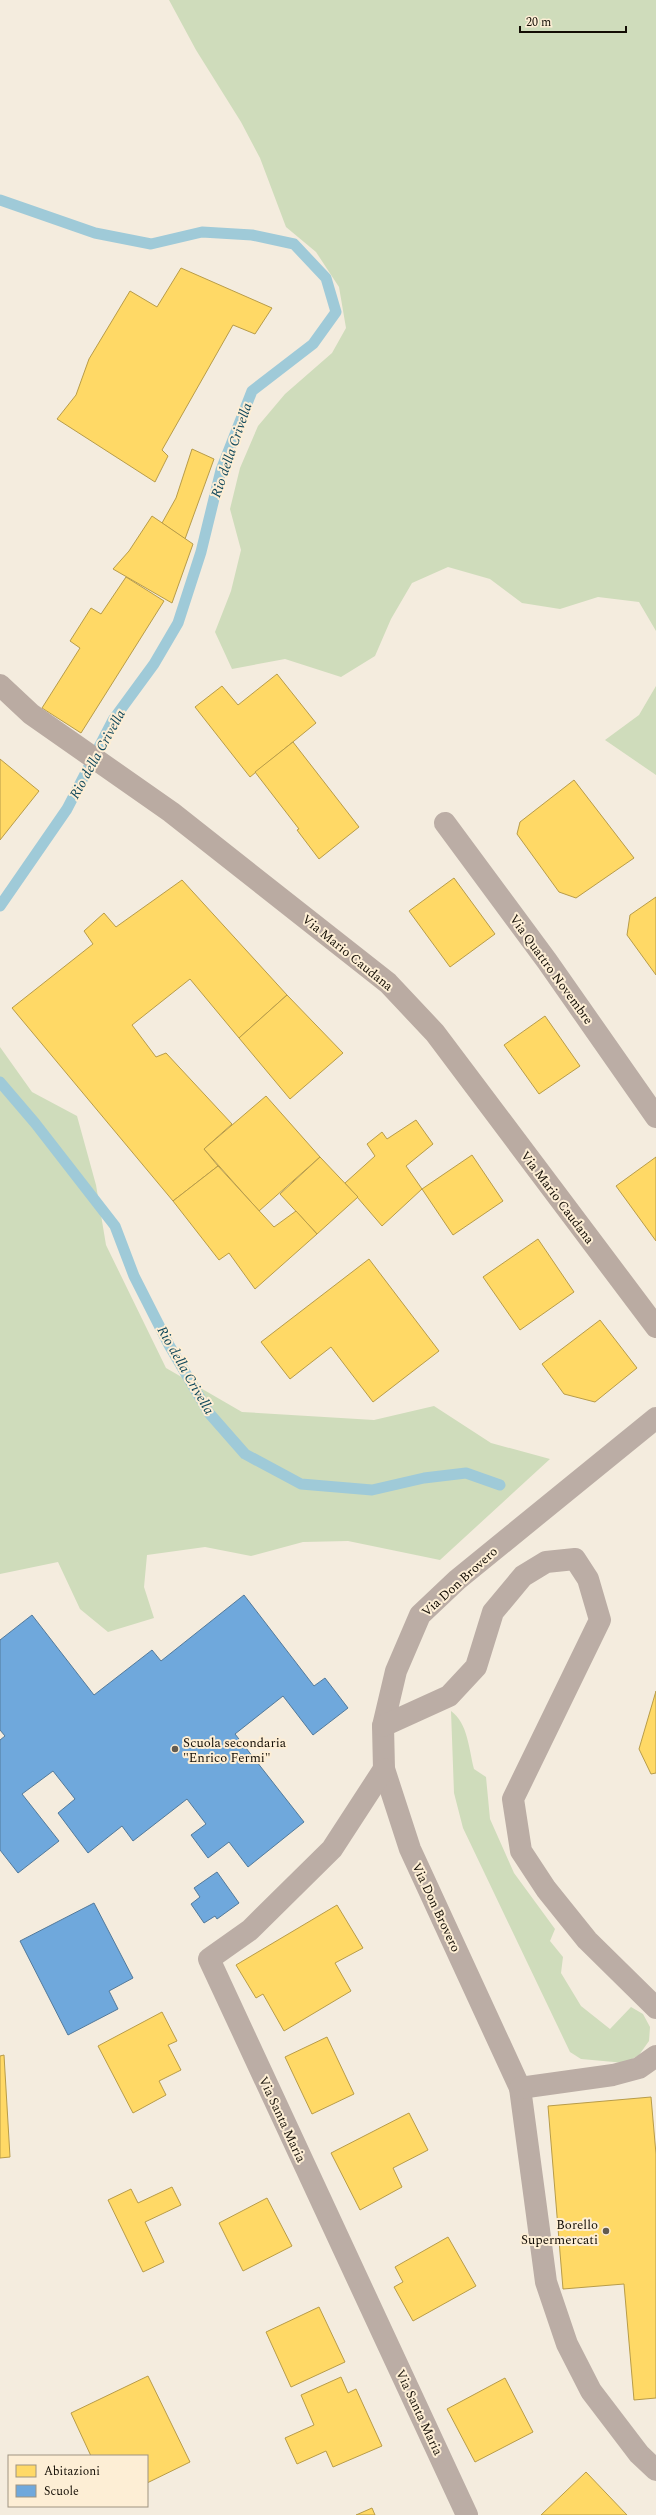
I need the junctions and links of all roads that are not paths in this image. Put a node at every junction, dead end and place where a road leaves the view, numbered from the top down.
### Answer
1 (0, 685) edge
2 (445, 824) dead end
3 (656, 1117) edge
4 (656, 1327) edge
5 (656, 1418) edge
6 (382, 1726) junction
7 (384, 1769) junction
8 (656, 2008) edge
9 (656, 2056) edge
10 (520, 2088) junction
11 (656, 2470) edge
12 (468, 2515) edge

1 - 4 main road, Via Mario Caudana
2 - 3 street, Via Quattro Novembre
5 - 6 street, Via Don Brovero
6 - 7 street, Via Don Brovero
6 - 8 street
7 - 10 street, Via Don Brovero
7 - 12 street, Via Santa Maria
9 - 10 street
10 - 11 street, Via Don Brovero

